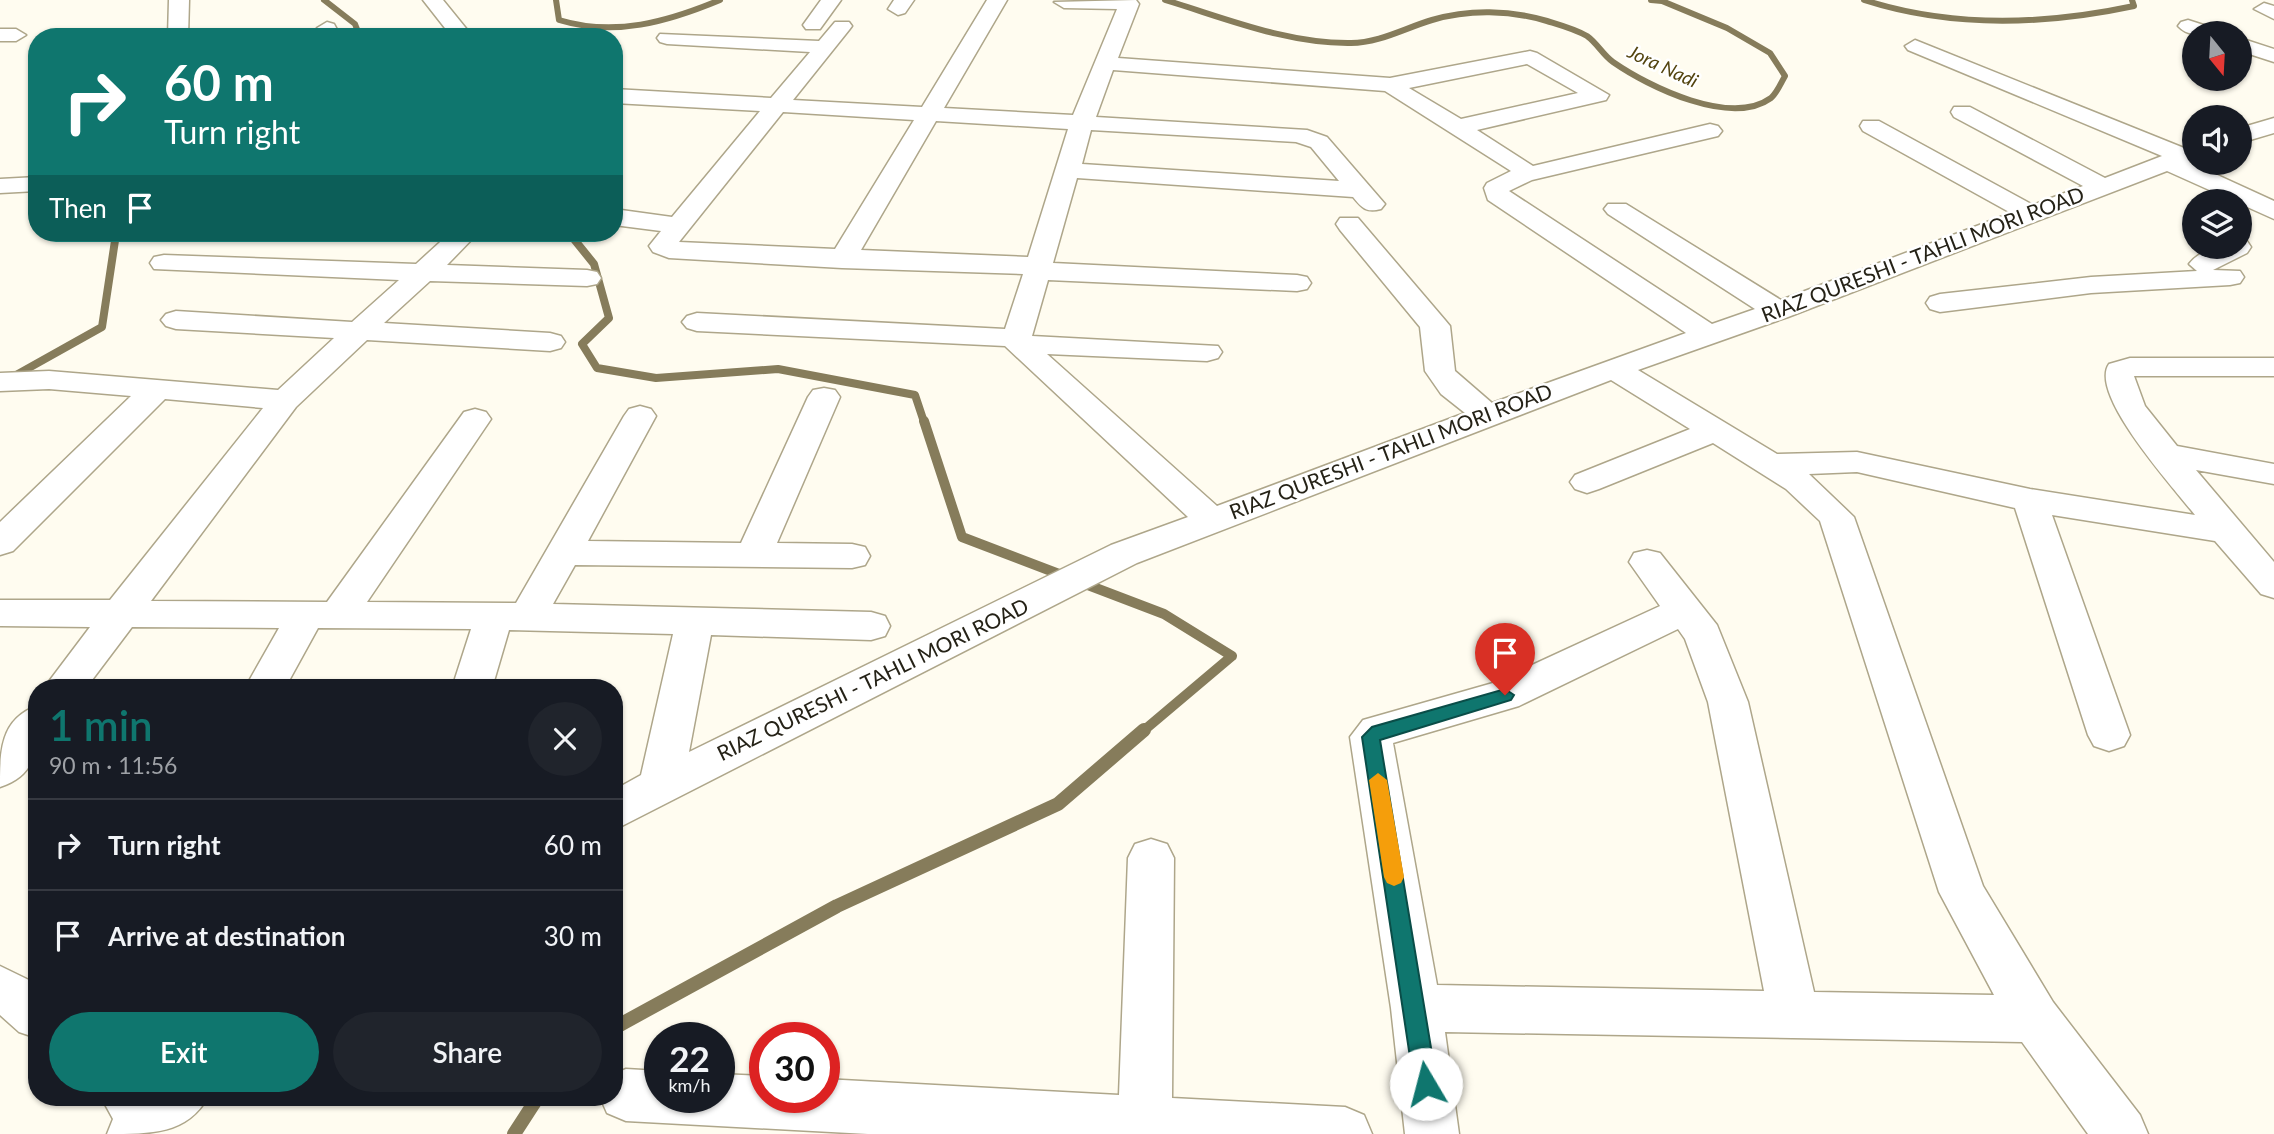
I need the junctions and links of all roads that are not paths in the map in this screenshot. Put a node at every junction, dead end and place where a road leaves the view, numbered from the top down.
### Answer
1 (179, 0) edge
2 (433, 0) edge
3 (831, 0) edge
4 (997, 0) edge
5 (1064, 2) edge
6 (707, 21) dead end
7 (747, 22) dead end
8 (175, 28) edge
9 (456, 28) edge
10 (667, 38) dead end
11 (1915, 46) dead end
12 (825, 47) junction
13 (2252, 48) edge
14 (2274, 56) edge
15 (1106, 63) junction
16 (1390, 85) junction
17 (623, 102) edge
18 (777, 105) junction
19 (1962, 112) dead end
20 (928, 114) junction
21 (1082, 122) junction
22 (2274, 125) edge
23 (1871, 126) dead end
24 (1458, 127) junction
25 (1710, 131) dead end
26 (2252, 132) edge
27 (2182, 157) edge
28 (1069, 170) junction
29 (1524, 175) junction
30 (2213, 175) edge
31 (2104, 187) junction
32 (1617, 209) dead end
33 (2274, 211) edge
34 (2031, 214) junction
35 (623, 218) edge
36 (1349, 224) dead end
37 (677, 225) junction
38 (2274, 229) edge
39 (2252, 240) edge
40 (455, 242) edge
41 (2213, 259) edge
42 (842, 260) junction
43 (1910, 261) junction
44 (164, 263) dead end
45 (1037, 268) junction
46 (423, 272) junction
47 (587, 278) dead end
48 (1297, 283) dead end
49 (1982, 297) junction
50 (1940, 303) dead end
51 (1778, 311) junction
52 (176, 320) dead end
53 (697, 322) dead end
54 (361, 331) junction
55 (1709, 335) junction
56 (1018, 341) junction
57 (550, 342) dead end
58 (1207, 352) dead end
59 (2274, 367) edge
60 (1614, 368) junction
61 (0, 382) edge
62 (155, 391) junction
63 (824, 397) dead end
64 (285, 400) junction
65 (640, 416) dead end
66 (1489, 416) junction
67 (475, 419) dead end
68 (1715, 431) junction
69 (2166, 454) junction
70 (1770, 465) junction
71 (2274, 474) edge
72 (1587, 482) dead end
73 (2030, 500) junction
74 (1212, 520) junction
75 (2226, 530) junction
76 (0, 543) edge
77 (565, 553) junction
78 (754, 555) junction
79 (852, 556) dead end
80 (1647, 562) dead end
81 (2274, 585) edge
82 (1684, 610) junction
83 (0, 613) edge
84 (121, 614) junction
85 (322, 615) junction
86 (510, 617) junction
87 (695, 621) junction
88 (871, 626) dead end
89 (71, 679) edge
90 (272, 679) edge
91 (477, 679) edge
92 (28, 734) edge
93 (2109, 735) dead end
94 (0, 770) edge
95 (661, 785) junction
96 (623, 807) edge
97 (1151, 858) dead end
98 (0, 989) edge
99 (28, 1007) edge
100 (1416, 1008) junction
101 (1794, 1014) junction
102 (2035, 1019) junction
103 (735, 1101) edge
104 (1145, 1123) junction
105 (1345, 1134) edge
106 (1432, 1134) edge
107 (2121, 1134) edge

1 - 8 street
2 - 9 street
3 - 12 street
4 - 20 street
5 - 15 street
6 - 7 street
10 - 12 street
11 - 27 street
12 - 18 street
13 - 14 street
15 - 16 street
15 - 21 street
16 - 24 street
16 - 24 street
17 - 18 street
18 - 20 street
18 - 37 street
19 - 31 street
20 - 21 street
20 - 42 street
21 - 28 street
21 - 28 street
22 - 26 street
23 - 34 street
24 - 29 street
25 - 29 street
27 - 31 street, RIAZ QURESHI - TAHLI MORI ROAD
28 - 45 street
29 - 55 street
30 - 33 street
31 - 34 street, RIAZ QURESHI - TAHLI MORI ROAD
32 - 51 street
34 - 43 street, RIAZ QURESHI - TAHLI MORI ROAD
35 - 37 street
36 - 66 street
37 - 42 street
38 - 39 street
40 - 46 street
41 - 49 street
42 - 45 street
43 - 49 street
43 - 51 street, RIAZ QURESHI - TAHLI MORI ROAD
44 - 46 street
45 - 48 street
45 - 56 street
46 - 47 street
46 - 54 street
49 - 50 street
51 - 55 street, RIAZ QURESHI - TAHLI MORI ROAD
52 - 54 street
53 - 56 street
54 - 57 street
54 - 64 street
55 - 60 street, RIAZ QURESHI - TAHLI MORI ROAD
56 - 58 street
56 - 74 street
59 - 69 street
60 - 66 street, RIAZ QURESHI - TAHLI MORI ROAD
60 - 68 street
61 - 62 street
62 - 64 street
62 - 76 street
63 - 78 street
64 - 84 street
65 - 77 street
66 - 74 street, RIAZ QURESHI - TAHLI MORI ROAD
67 - 85 street
68 - 70 street
68 - 72 street
69 - 71 street
69 - 75 street
70 - 73 street
70 - 102 street
73 - 75 street
73 - 93 street
74 - 95 street, RIAZ QURESHI - TAHLI MORI ROAD
75 - 81 street
77 - 78 street
77 - 86 street
78 - 79 street
80 - 82 street
82 - 100 street
82 - 101 street
83 - 84 street
84 - 85 street
84 - 89 street
85 - 86 street
85 - 90 street
86 - 87 street
86 - 91 street
87 - 88 street
87 - 95 street
92 - 94 street
95 - 96 street, RIAZ QURESHI - TAHLI MORI ROAD
97 - 104 street
98 - 99 street
100 - 101 street
100 - 106 street
101 - 102 street
102 - 107 street
103 - 104 street
104 - 105 street

